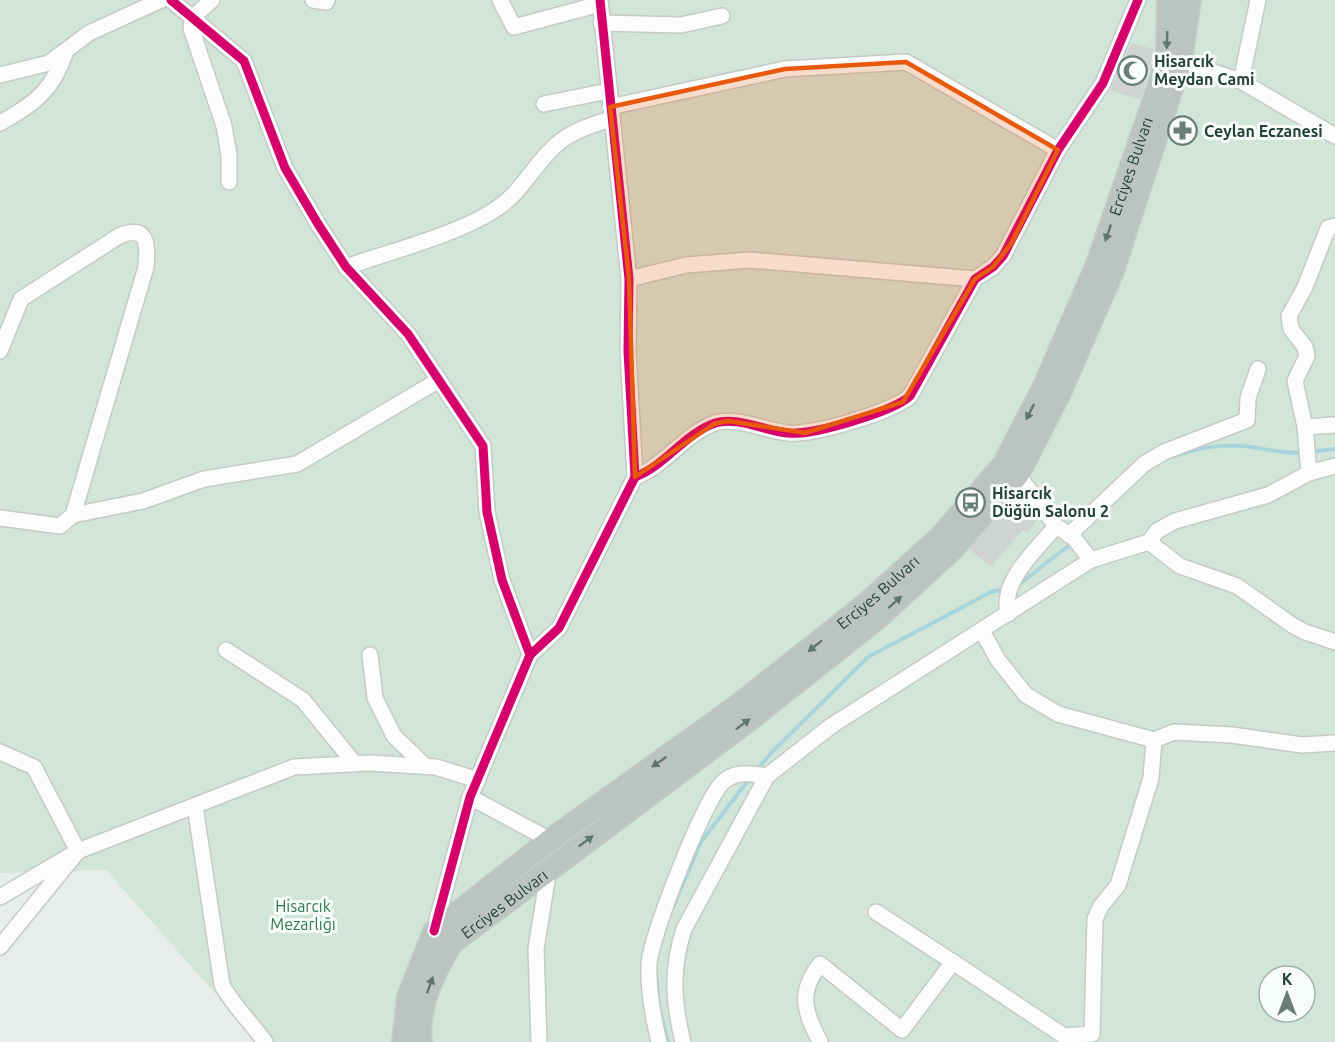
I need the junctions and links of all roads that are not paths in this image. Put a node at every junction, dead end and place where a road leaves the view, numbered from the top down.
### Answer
1 (161, 0) edge
2 (171, 0) edge
3 (212, 0) edge
4 (313, 0) edge
5 (327, 0) edge
6 (500, 0) edge
7 (1138, 0) edge
8 (1168, 0) edge
9 (1190, 0) edge
10 (1258, 0) edge
11 (600, 2) edge
12 (722, 16) dead end
13 (193, 17) junction
14 (601, 23) junction
15 (66, 50) junction
16 (1181, 62) junction
17 (0, 75) edge
18 (1241, 81) junction
19 (608, 91) junction
20 (544, 104) dead end
21 (610, 113) junction
22 (0, 123) edge
23 (1335, 136) edge
24 (1058, 150) junction
25 (229, 182) dead end
26 (1335, 226) edge
27 (346, 267) junction
28 (629, 279) junction
29 (975, 279) junction
30 (0, 351) edge
31 (1258, 369) dead end
32 (439, 380) junction
33 (1335, 425) edge
34 (1305, 428) junction
35 (1308, 461) junction
36 (1335, 466) edge
37 (1018, 475) junction
38 (635, 477) junction
39 (73, 515) junction
40 (0, 518) edge
41 (1056, 526) junction
42 (1071, 536) junction
43 (1149, 542) junction
44 (1088, 555) junction
45 (1008, 614) junction
46 (982, 631) junction
47 (1335, 642) edge
48 (226, 650) dead end
49 (370, 655) dead end
50 (530, 655) junction
51 (1154, 740) junction
52 (1335, 743) edge
53 (0, 752) edge
54 (355, 764) junction
55 (425, 766) junction
56 (758, 775) junction
57 (478, 780) junction
58 (470, 797) junction
59 (195, 806) junction
60 (550, 840) junction
61 (78, 851) junction
62 (549, 868) junction
63 (0, 897) edge
64 (876, 912) dead end
65 (434, 931) junction
66 (0, 947) edge
67 (953, 962) junction
68 (1062, 1039) edge
69 (265, 1042) edge
70 (403, 1042) edge
71 (421, 1042) edge
72 (539, 1042) edge
73 (659, 1042) edge
74 (683, 1042) edge
75 (820, 1042) edge

1 - 15 street
2 - 13 street
3 - 13 street
4 - 5 street
6 - 11 street
7 - 24 street
8 -> 60 highway, Erciyes Bulvarı
9 - 16 highway, Erciyes Bulvarı
10 - 18 street
11 - 14 street
12 - 14 street
13 - 25 street
13 - 27 street
14 - 19 street
15 - 17 street
15 - 22 street
16 - 18 street
16 - 37 highway, Erciyes Bulvarı
18 - 23 street
19 - 20 street
19 - 21 street
21 - 24 street
21 - 27 street
21 - 28 street
24 - 29 street
26 - 34 street
27 - 32 street
28 - 29 street
28 - 38 street
29 - 38 street
30 - 39 street
31 - 42 street
32 - 39 street
32 - 50 street
33 - 34 street
34 - 35 street
35 - 36 street
35 - 43 street
37 - 41 street
62 -> 37 highway, Erciyes Bulvarı
38 - 50 street
39 - 40 street
41 - 42 street
41 - 45 street
42 - 44 street
43 - 44 street
43 - 47 street
44 - 45 street
45 - 46 street
46 - 51 street
46 - 56 street
48 - 54 street
49 - 55 street
50 - 57 street
51 - 52 street
51 - 68 street
53 - 61 street
54 - 55 street
54 - 59 street
55 - 57 street
56 - 73 street
56 - 74 street
57 - 58 street
58 - 60 street
58 - 65 street
59 - 61 street
59 - 69 street
60 - 65 highway, Erciyes Bulvarı
61 - 63 street
61 - 66 street
71 -> 62 highway, Erciyes Bulvarı
62 - 72 street
64 - 67 street
65 - 70 highway, Erciyes Bulvarı
67 - 68 street
67 - 75 street

